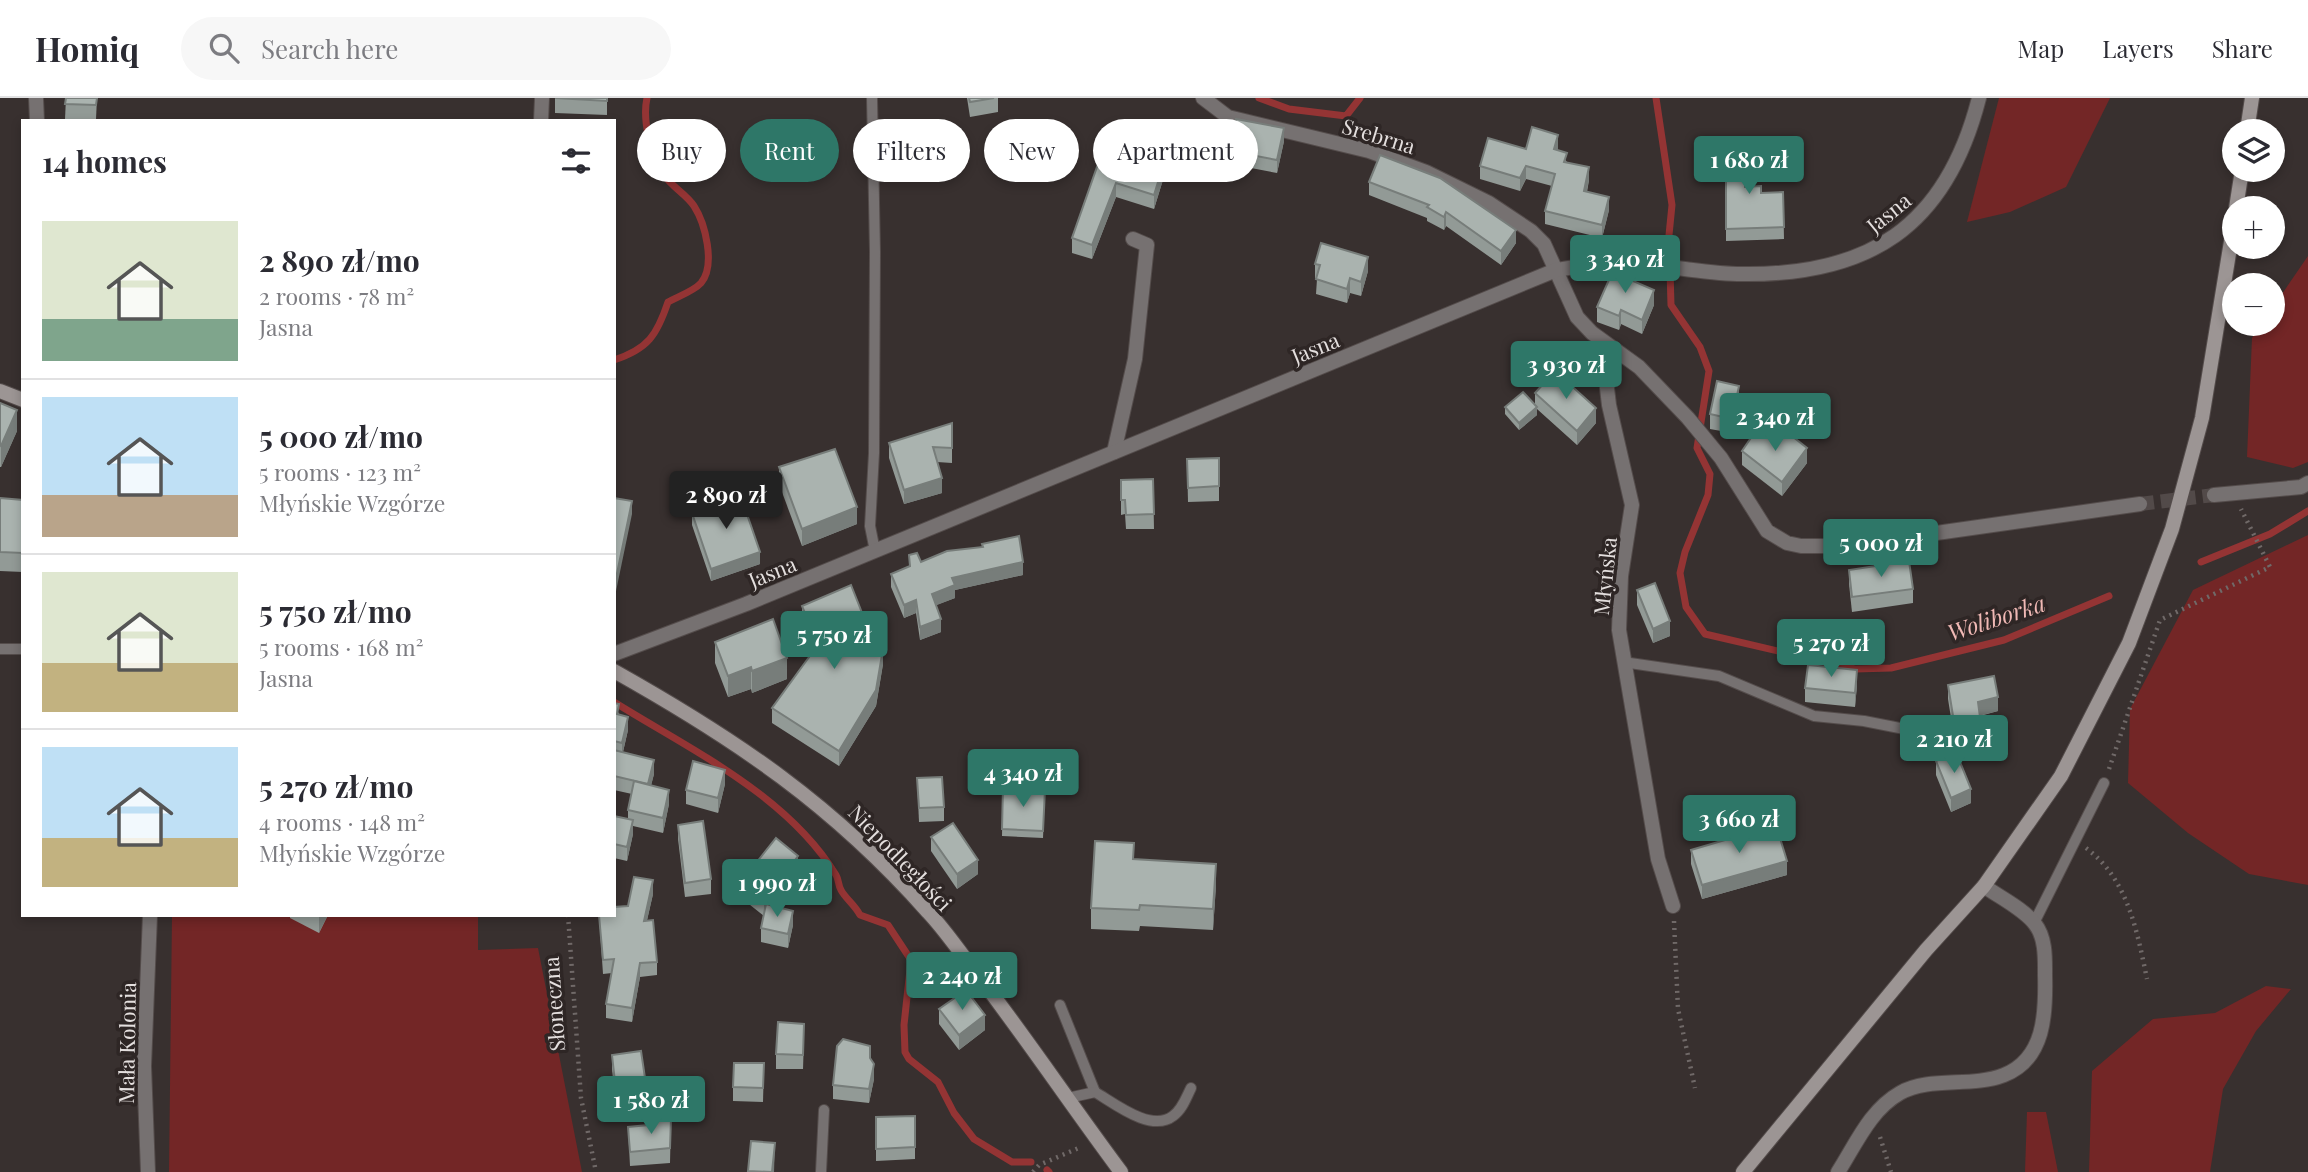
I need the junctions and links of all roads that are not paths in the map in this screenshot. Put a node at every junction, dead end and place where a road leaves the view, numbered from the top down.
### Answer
1 (36, 98) edge
2 (542, 98) edge
3 (872, 98) edge
4 (1203, 98) edge
5 (1979, 98) edge
6 (2252, 98) edge
7 (37, 119) edge
8 (541, 119) edge
9 (2249, 119) edge
10 (1133, 239) dead end
11 (2228, 259) edge
12 (1556, 270) junction
13 (1614, 351) junction
14 (0, 391) edge
15 (21, 399) edge
16 (1114, 452) junction
17 (2308, 483) edge
18 (2214, 495) tunnel mouth
19 (2140, 504) tunnel mouth
20 (875, 551) junction
21 (0, 649) edge
22 (21, 649) edge
23 (616, 653) edge
24 (1623, 662) junction
25 (616, 672) edge
26 (1930, 734) dead end
27 (2104, 783) road end
28 (1984, 886) junction
29 (1673, 906) road end
30 (149, 917) edge
31 (2034, 923) junction
32 (1059, 1005) dead end
33 (1191, 1088) dead end
34 (1095, 1091) junction
35 (1068, 1098) junction
36 (824, 1110) dead end
37 (148, 1172) edge
38 (821, 1172) edge
39 (1121, 1172) edge
40 (1743, 1172) edge
41 (1839, 1172) edge

1 - 7 street
2 - 8 street
3 - 20 lane
4 - 12 street, Srebrna
5 - 12 street, Jasna
6 - 9 main road
10 - 16 street
11 - 28 main road
12 - 13 street
12 - 16 street, Jasna
13 - 19 street
13 - 24 street, Młyńska
14 - 15 main road
16 - 20 street, Jasna
17 - 18 street
20 - 23 street, Jasna
21 - 22 lane
24 - 26 lane
24 - 29 street, Młyńska
25 - 35 main road, Niepodległości
27 - 31 lane
28 - 31 street
28 - 40 main road
30 - 37 street, Mała Kolonia
31 - 41 street
32 - 34 lane
33 - 34 lane
34 - 35 lane
35 - 39 main road, Niepodległości
36 - 38 lane

